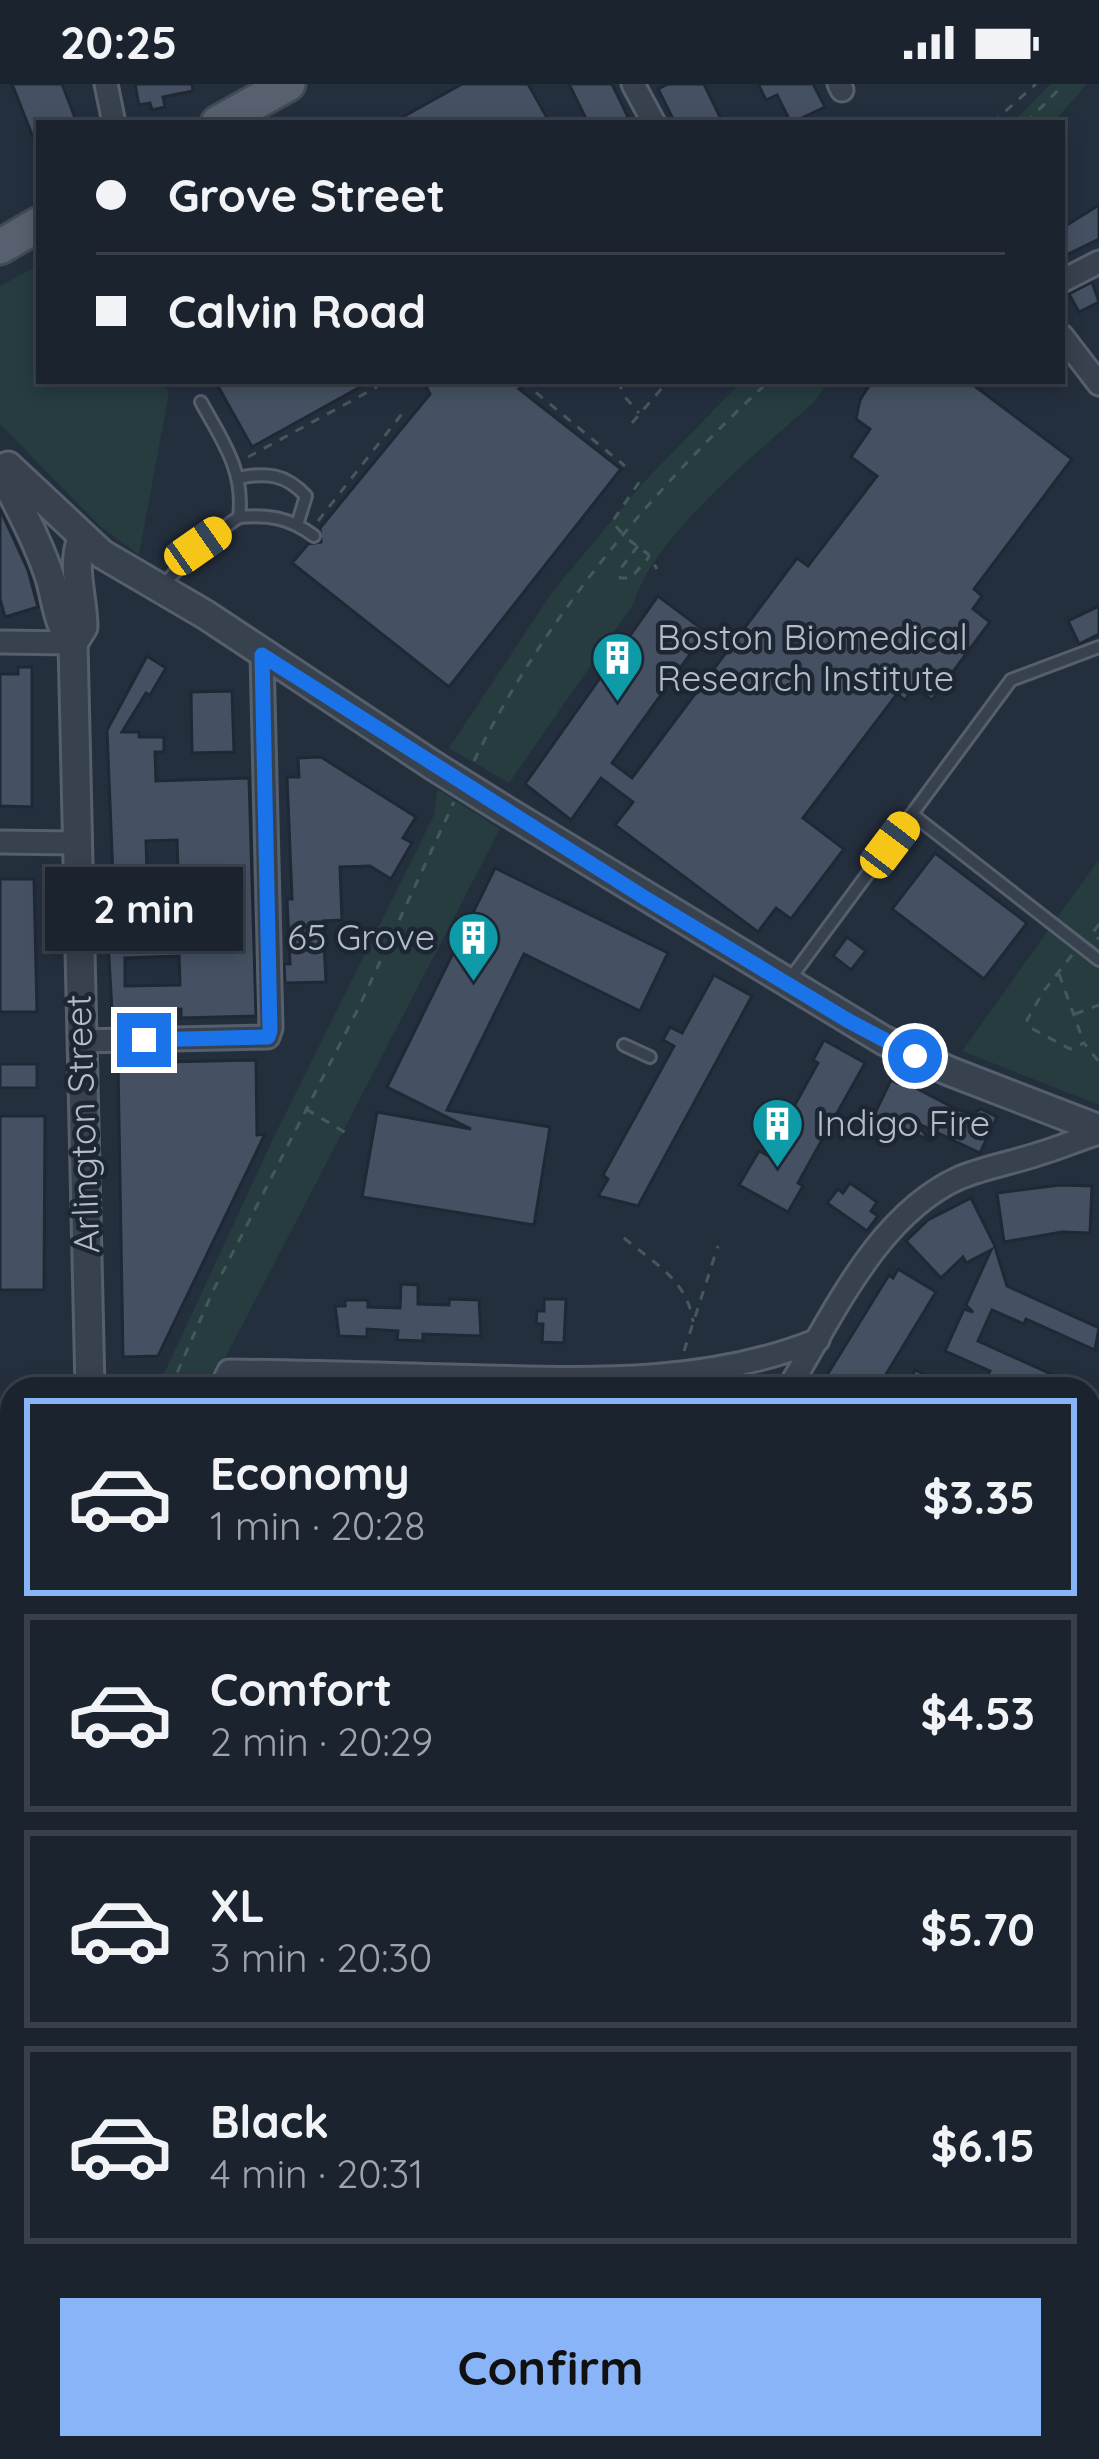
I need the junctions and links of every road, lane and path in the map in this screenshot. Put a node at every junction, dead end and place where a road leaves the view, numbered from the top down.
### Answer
1 (106, 84) edge
2 (288, 84) edge
3 (633, 84) edge
4 (1036, 84) edge
5 (1064, 84) edge
6 (113, 120) edge
7 (223, 120) edge
8 (652, 120) edge
9 (995, 120) edge
10 (1029, 120) edge
11 (36, 226) edge
12 (0, 247) edge
13 (1099, 262) edge
14 (1065, 279) edge
15 (1065, 340) edge
16 (526, 384) edge
17 (620, 384) edge
18 (665, 384) edge
19 (766, 384) edge
20 (1099, 384) edge
21 (377, 387) dead end
22 (201, 402) dead end
23 (405, 410) dead end
24 (640, 414) junction
25 (632, 423) dead end
26 (0, 458) edge
27 (246, 458) dead end
28 (625, 466) dead end
29 (0, 471) edge
30 (238, 478) junction
31 (642, 478) dead end
32 (238, 517) junction
33 (317, 522) dead end
34 (297, 525) junction
35 (622, 533) dead end
36 (314, 536) dead end
37 (82, 538) junction
38 (629, 540) dead end
39 (638, 546) junction
40 (650, 556) junction
41 (657, 569) dead end
42 (51, 580) junction
43 (151, 584) junction
44 (83, 611) junction
45 (0, 642) edge
46 (73, 643) junction
47 (1099, 647) edge
48 (262, 655) junction
49 (466, 776) dead end
50 (457, 797) dead end
51 (913, 814) junction
52 (0, 842) edge
53 (75, 843) junction
54 (1099, 924) edge
55 (1099, 939) edge
56 (1080, 946) junction
57 (1099, 960) edge
58 (1058, 972) junction
59 (787, 983) junction
60 (1099, 1005) edge
61 (1074, 1014) junction
62 (80, 1042) junction
63 (1084, 1043) junction
64 (623, 1045) dead end
65 (650, 1057) dead end
66 (1099, 1063) edge
67 (306, 1109) junction
68 (1099, 1131) edge
69 (351, 1136) dead end
70 (624, 1238) dead end
71 (718, 1246) dead end
72 (694, 1324) junction
73 (818, 1340) junction
74 (681, 1359) dead end
75 (90, 1377) edge
76 (175, 1377) edge
77 (226, 1377) edge
78 (510, 1377) edge
79 (651, 1377) edge
80 (795, 1377) edge

1 - 6 street
2 - 7 main road
3 - 8 street
4 - 9 path
5 - 10 path
11 - 12 main road
13 - 14 street
15 - 20 street
16 - 28 path
17 - 24 path
18 - 24 path
19 - 49 path
21 - 27 path
22 - 30 lane
23 - 33 path
24 - 25 path
26 - 37 street
29 - 42 street, Arlington Street
30 - 32 lane
30 - 34 lane
31 - 35 path
32 - 34 lane
32 - 43 lane
34 - 36 lane
37 - 42 street
37 - 43 street
37 - 44 street, Arlington Street
38 - 39 path
39 - 40 path
39 - 40 path
40 - 41 path
42 - 46 street, Arlington Street
43 - 44 street
43 - 48 street
44 - 46 street, Arlington Street
45 - 46 street
46 - 53 street, Arlington Street
47 - 51 lane
48 - 59 street, bridge
48 - 62 street
50 - 67 path
51 - 56 lane
51 - 59 lane
52 - 53 street
53 - 62 street, Arlington Street
54 - 55 path
56 - 57 lane
56 - 58 path
58 - 61 path
58 - 63 path
59 - 68 street
60 - 61 path
61 - 63 path
62 - 75 street, Arlington Street
63 - 66 path
64 - 65 lane
67 - 69 path
67 - 76 path
68 - 73 street
70 - 72 path
71 - 72 path
72 - 74 path
73 - 79 street
73 - 80 street
77 - 78 street

